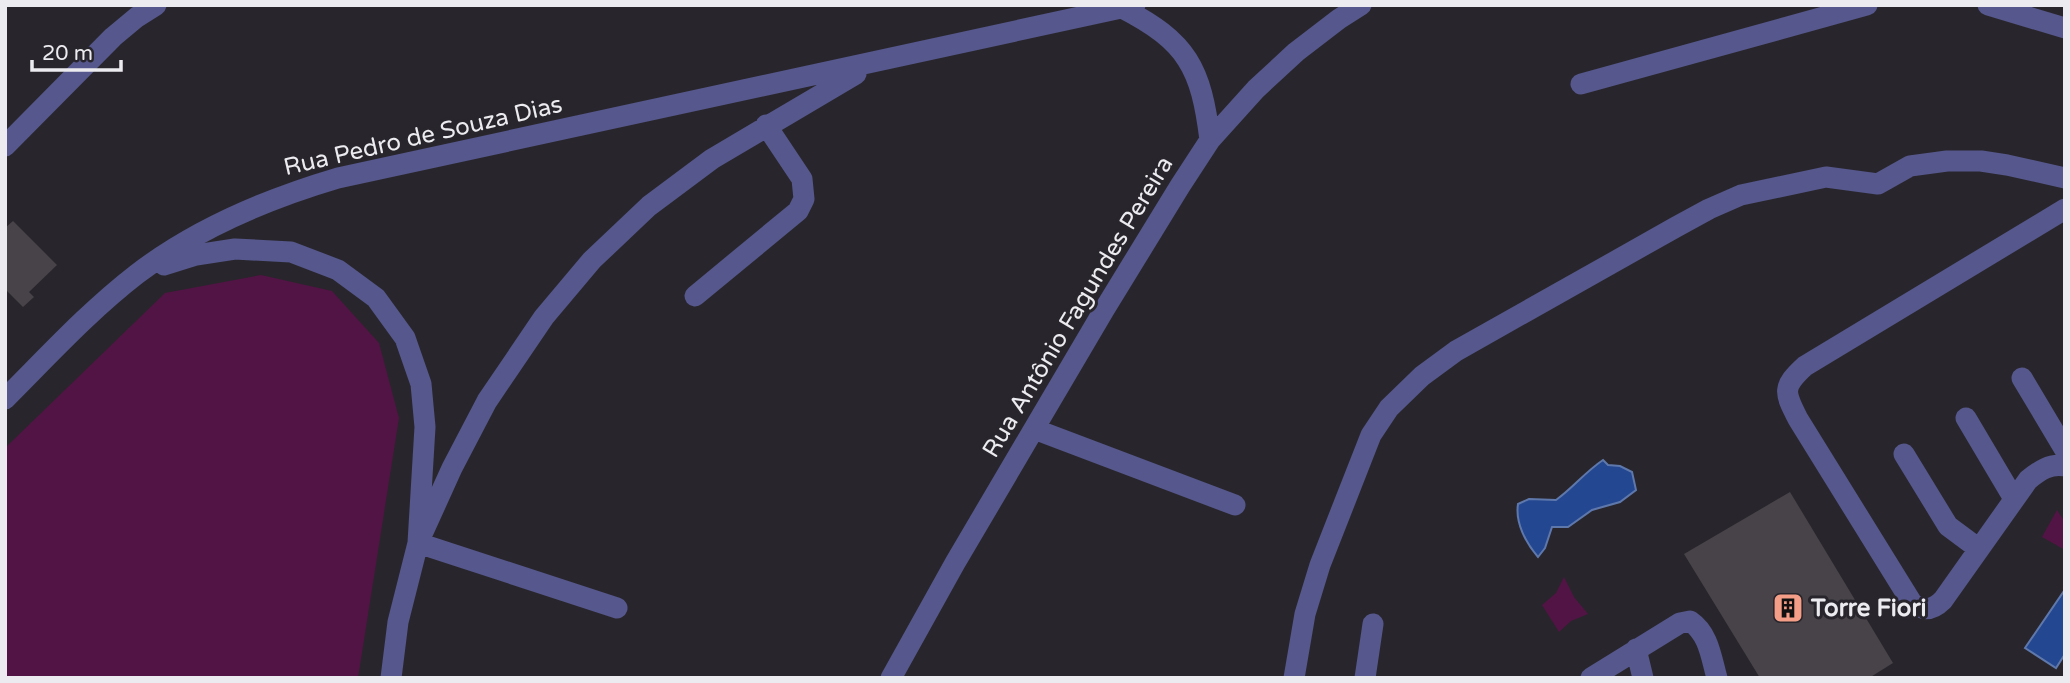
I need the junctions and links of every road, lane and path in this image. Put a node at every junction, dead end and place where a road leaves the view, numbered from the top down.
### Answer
1 (156, 5) edge
2 (1361, 5) edge
3 (1867, 5) edge
4 (1988, 5) edge
5 (1128, 7) edge
6 (2065, 28) edge
7 (875, 63) junction
8 (1581, 84) dead end
9 (766, 125) junction
10 (1210, 140) junction
11 (5, 146) edge
12 (2065, 178) edge
13 (2065, 209) edge
14 (138, 273) junction
15 (695, 296) dead end
16 (2022, 378) dead end
17 (5, 399) edge
18 (1966, 418) dead end
19 (1034, 429) junction
20 (2065, 450) edge
21 (1904, 454) dead end
22 (2065, 466) edge
23 (2014, 499) junction
24 (1235, 505) dead end
25 (418, 543) junction
26 (1979, 549) junction
27 (617, 608) dead end
28 (1373, 624) dead end
29 (1636, 649) junction
30 (391, 678) edge
31 (891, 678) edge
32 (1294, 678) edge
33 (1365, 678) edge
34 (1591, 678) edge
35 (1643, 678) edge
36 (1717, 678) edge

1 - 11 street
2 - 10 street, Rua Antônio Fagundes Pereira
3 - 8 street
4 - 6 street
5 - 7 street, Rua Pedro de Souza Dias
5 - 10 street
7 - 9 street
7 - 14 street, Rua Pedro de Souza Dias
9 - 15 street
9 - 25 street
10 - 19 street, Rua Antônio Fagundes Pereira
12 - 32 street
13 - 26 street
14 - 17 street, Rua Pedro de Souza Dias
14 - 25 street
16 - 20 street
18 - 23 street
19 - 24 street
19 - 31 street, Rua Antônio Fagundes Pereira
21 - 26 street
22 - 23 street
23 - 26 street
25 - 27 street
25 - 30 street
28 - 33 street
29 - 34 street
29 - 35 street
29 - 36 street

